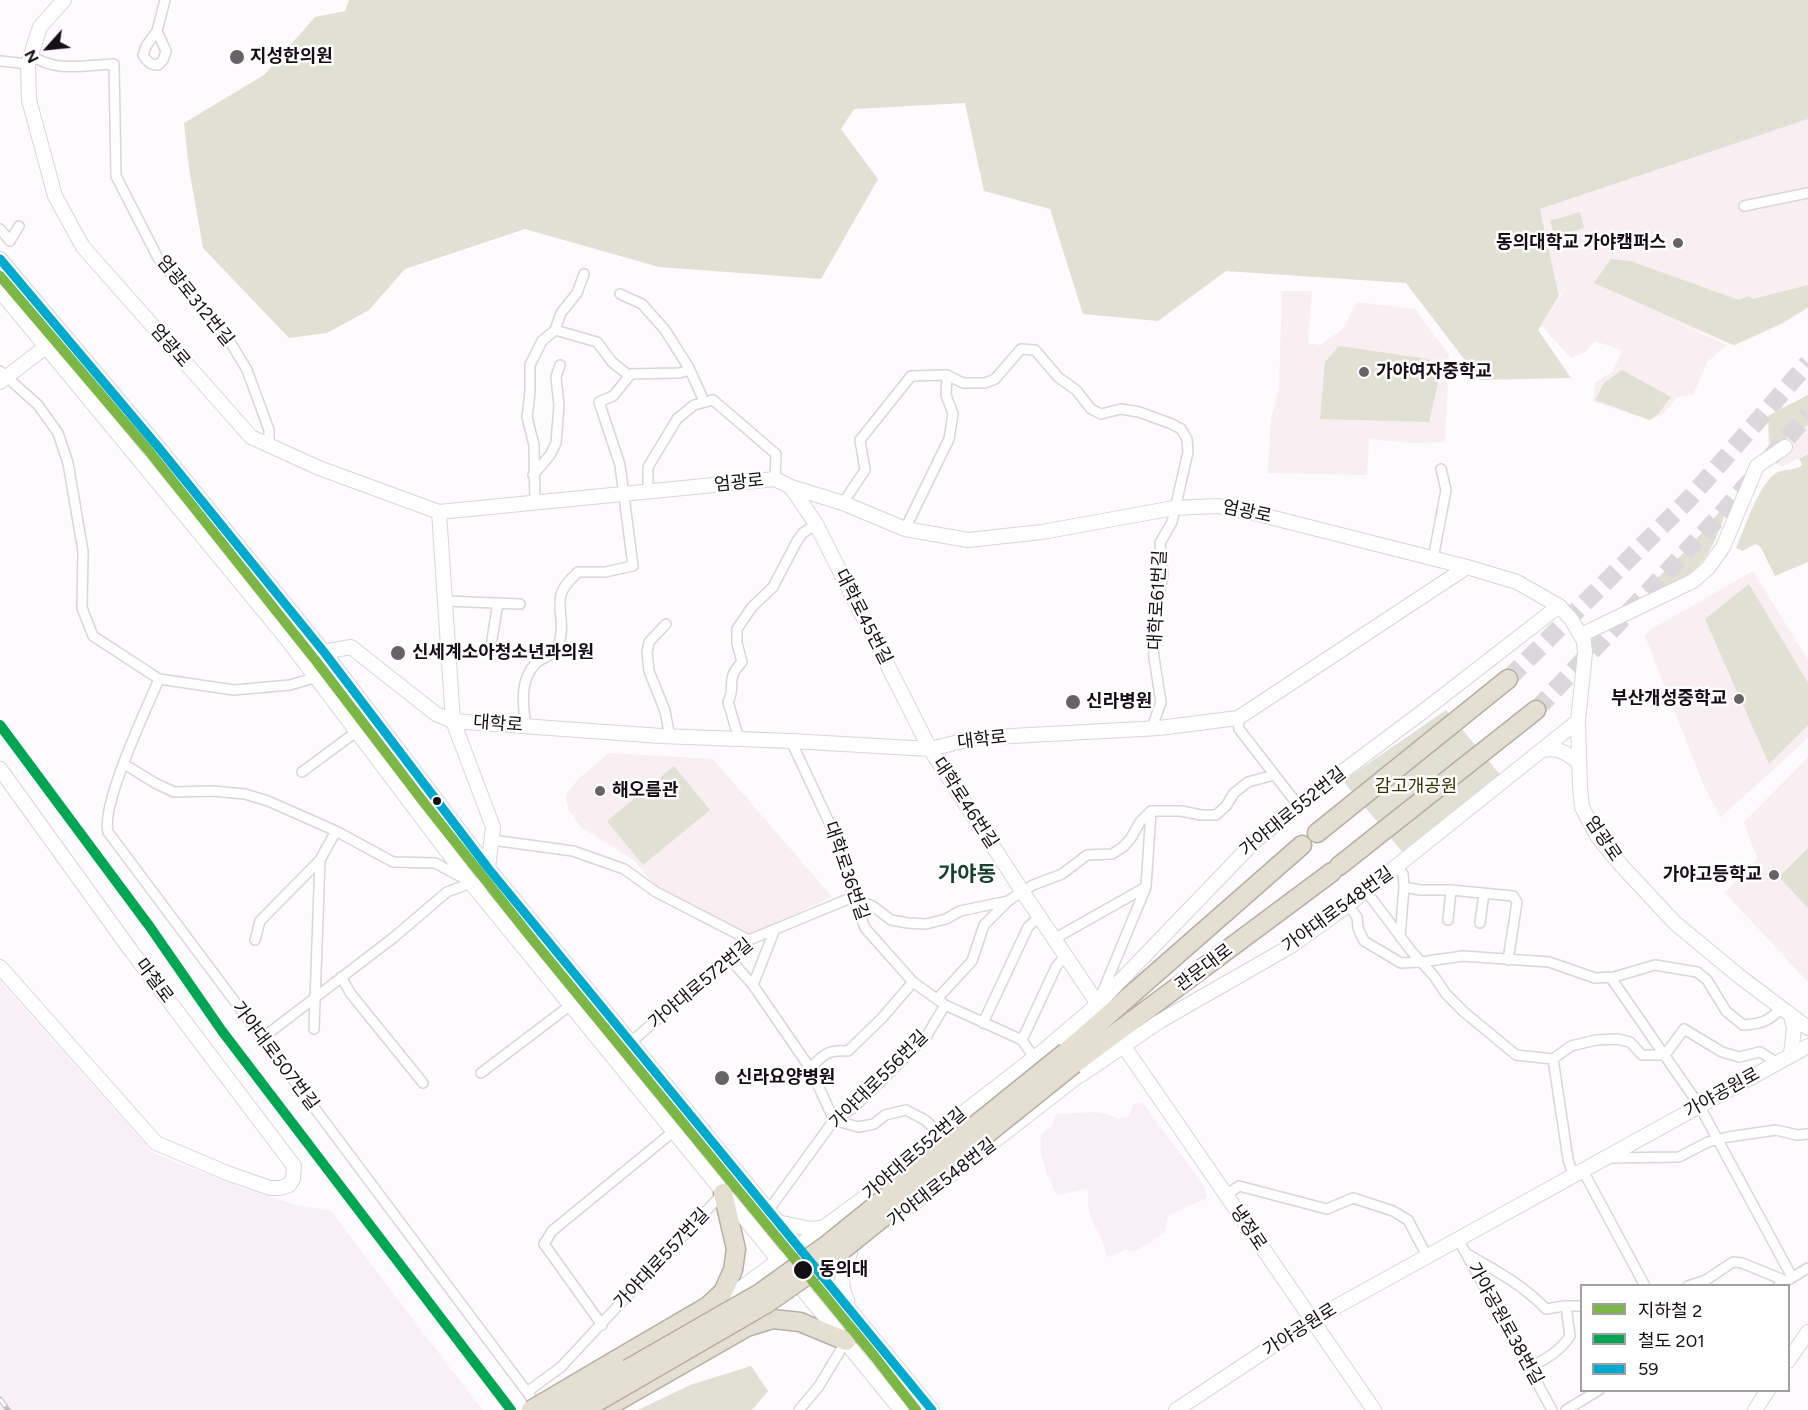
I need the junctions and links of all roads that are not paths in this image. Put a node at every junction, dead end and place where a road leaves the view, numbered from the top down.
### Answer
1 (64, 0) edge
2 (165, 0) edge
3 (157, 31) junction
4 (30, 59) junction
5 (0, 61) edge
6 (1808, 192) edge
7 (1744, 206) dead end
8 (19, 226) dead end
9 (0, 229) edge
10 (0, 259) edge
11 (584, 274) dead end
12 (0, 291) edge
13 (620, 294) dead end
14 (555, 330) junction
15 (47, 346) junction
16 (560, 365) dead end
17 (690, 370) junction
18 (631, 374) junction
19 (947, 375) junction
20 (3, 377) edge
21 (704, 401) junction
22 (269, 446) junction
23 (1787, 451) dead end
24 (1441, 469) dead end
25 (533, 475) junction
26 (775, 479) junction
27 (791, 487) junction
28 (648, 492) junction
29 (626, 495) junction
30 (843, 503) junction
31 (535, 504) junction
32 (1174, 508) junction
33 (439, 512) junction
34 (816, 524) junction
35 (905, 529) junction
36 (1433, 559) junction
37 (1467, 567) junction
38 (498, 603) junction
39 (520, 604) dead end
40 (445, 605) junction
41 (1559, 606) junction
42 (1539, 622) junction
43 (666, 624) dead end
44 (1584, 637) junction
45 (492, 639) dead end
46 (324, 652) junction
47 (300, 656) junction
48 (317, 677) junction
49 (159, 679) junction
50 (1508, 679) tunnel mouth
51 (1536, 710) tunnel mouth
52 (1238, 718) junction
53 (453, 721) junction
54 (1578, 721) junction
55 (526, 726) junction
56 (1152, 728) junction
57 (356, 732) junction
58 (670, 737) junction
59 (739, 739) junction
60 (791, 741) junction
61 (930, 749) junction
62 (1544, 750) junction
63 (1580, 763) junction
64 (124, 764) junction
65 (0, 769) edge
66 (302, 772) dead end
67 (1274, 775) junction
68 (1298, 806) junction
69 (1151, 812) junction
70 (336, 831) junction
71 (1317, 833) dead end
72 (492, 840) junction
73 (1302, 845) dead end
74 (320, 860) junction
75 (1396, 867) junction
76 (488, 868) junction
77 (475, 887) junction
78 (1146, 887) junction
79 (1404, 887) junction
80 (1451, 890) junction
81 (1022, 891) junction
82 (1366, 891) junction
83 (1484, 892) junction
84 (853, 897) junction
85 (1008, 901) junction
86 (1348, 906) junction
87 (1038, 917) junction
88 (1448, 920) dead end
89 (1480, 923) dead end
90 (775, 929) junction
91 (1400, 937) junction
92 (1054, 939) junction
93 (255, 940) dead end
94 (749, 940) junction
95 (1065, 956) junction
96 (729, 958) junction
97 (1508, 960) junction
98 (1421, 962) junction
99 (0, 966) edge
100 (341, 977) junction
101 (1611, 978) junction
102 (913, 982) junction
103 (753, 985) junction
104 (316, 996) junction
105 (941, 1002) junction
106 (572, 1004) junction
107 (1098, 1004) junction
108 (1786, 1012) junction
109 (983, 1023) junction
110 (1808, 1028) edge
111 (314, 1029) dead end
112 (261, 1039) junction
113 (1022, 1040) junction
114 (632, 1042) junction
115 (1123, 1045) junction
116 (1808, 1046) edge
117 (1791, 1054) junction
118 (1664, 1055) junction
119 (1034, 1058) junction
120 (1068, 1059) junction
121 (1553, 1059) junction
122 (1776, 1062) junction
123 (810, 1068) junction
124 (481, 1073) dead end
125 (423, 1083) dead end
126 (1700, 1105) junction
127 (834, 1120) junction
128 (674, 1131) junction
129 (938, 1132) junction
130 (1808, 1134) edge
131 (1718, 1139) junction
132 (1604, 1158) junction
133 (737, 1172) junction
134 (1578, 1172) junction
135 (722, 1191) junction
136 (1226, 1195) junction
137 (768, 1210) junction
138 (777, 1222) junction
139 (828, 1226) junction
140 (1458, 1239) junction
141 (799, 1248) junction
142 (736, 1249) junction
143 (850, 1254) junction
144 (1467, 1254) junction
145 (1427, 1256) junction
146 (780, 1261) junction
147 (1808, 1268) edge
148 (822, 1275) junction
149 (1785, 1281) edge
150 (1644, 1284) edge
151 (1694, 1284) edge
152 (800, 1287) junction
153 (733, 1294) junction
154 (1566, 1306) junction
155 (1580, 1306) edge
156 (853, 1312) junction
157 (780, 1320) junction
158 (1311, 1320) junction
159 (602, 1325) junction
160 (716, 1328) junction
161 (1808, 1332) edge
162 (846, 1341) junction
163 (686, 1352) junction
164 (1790, 1358) edge
165 (1529, 1368) junction
166 (527, 1392) junction
167 (1596, 1392) edge
168 (1767, 1392) edge
169 (1180, 1409) edge
170 (531, 1410) edge
171 (541, 1410) edge
172 (556, 1410) edge
173 (568, 1410) edge
174 (583, 1410) edge
175 (602, 1410) edge
176 (799, 1410) edge
177 (901, 1410) edge
178 (932, 1410) edge
179 (1374, 1410) edge
180 (1552, 1410) edge
181 (1566, 1410) edge
182 (1755, 1410) edge

1 - 4 main road, 엄광로
2 - 3 street
3 - 3 street
4 - 5 street
4 - 22 main road, 엄광로
4 - 22 street, 엄광로312번길
6 - 7 street
8 - 9 street
10 - 46 main road
11 - 14 street
12 - 15 main road
13 - 17 street
14 - 18 street
14 - 25 street
15 - 20 main road
15 - 47 main road
16 - 25 street
17 - 18 street
17 - 21 street
18 - 29 street
19 - 30 street
19 - 32 street, 대학로61번길
19 - 35 street
20 - 49 street
21 - 26 street
21 - 28 street
22 - 33 main road, 엄광로
23 - 44 main road
24 - 36 street
25 - 31 street
26 - 27 main road, 엄광로
26 - 28 main road, 엄광로
27 - 30 main road, 엄광로
27 - 34 main road, 대학로45번길
28 - 29 main road, 엄광로
29 - 31 main road, 엄광로
29 - 55 street
30 - 35 main road, 엄광로
31 - 33 main road, 엄광로
32 - 35 main road, 엄광로
32 - 36 main road, 엄광로
32 - 56 street, 대학로61번길
33 - 40 main road
34 - 59 street
34 - 61 main road, 대학로45번길
36 - 37 main road, 엄광로
37 - 41 main road, 엄광로
37 - 52 main road, 대학로
38 - 39 street
38 - 40 street
38 - 45 street
40 - 53 main road, 대학로
41 - 42 main road, 가야대로552번길
41 - 44 main road, 엄광로
42 - 44 main road
42 - 68 main road, 가야대로552번길
43 - 58 street
44 - 54 main road, 엄광로
46 - 47 main road, 대학로
46 - 53 main road, 대학로
46 - 76 main road
47 - 48 main road
48 - 49 street
48 - 57 main road
49 - 64 street, 가야대로507번길
50 - 71 highway
51 - 120 highway, 관문대로
52 - 56 main road, 대학로
52 - 67 street
53 - 55 main road, 대학로
53 - 72 main road, 대학로
54 - 62 main road, 가야대로548번길
54 - 63 main road, 엄광로
55 - 58 main road, 대학로
56 - 61 main road, 대학로
57 - 66 street
57 - 77 main road
58 - 59 main road, 대학로
59 - 60 main road, 대학로
60 - 61 main road, 대학로
60 - 84 street, 대학로36번길
61 - 81 main road, 대학로46번길
62 - 63 main road
62 - 75 main road, 가야대로548번길
63 - 108 main road, 엄광로
64 - 70 street
64 - 112 street, 가야대로507번길
65 - 99 main road, 마철로
67 - 68 street
67 - 69 street
68 - 107 main road, 가야대로552번길
69 - 78 street
69 - 81 street
70 - 74 street
70 - 77 street
72 - 76 main road, 대학로
72 - 94 street
73 - 120 highway, 관문대로
74 - 93 street
74 - 104 street
75 - 79 street
75 - 82 main road, 가야대로548번길
76 - 77 main road, 대학로
76 - 114 main road
77 - 100 street
77 - 106 main road
78 - 92 street
78 - 107 street
79 - 80 street
79 - 91 street
80 - 83 street
80 - 88 street
81 - 85 street
81 - 87 main road, 대학로46번길
82 - 86 main road, 가야대로548번길
82 - 91 street
83 - 89 street
83 - 97 street
84 - 85 street
84 - 90 street, 가야대로572번길
84 - 102 street, 대학로36번길
85 - 105 street
86 - 98 street
86 - 115 main road, 가야대로548번길
87 - 92 main road, 대학로46번길
87 - 109 street
90 - 94 street, 가야대로572번길
90 - 103 street
91 - 98 street
92 - 95 main road, 대학로46번길
94 - 96 street, 가야대로572번길
95 - 107 main road, 대학로46번길
95 - 113 street
96 - 103 street
96 - 114 street, 가야대로572번길
97 - 98 street
97 - 101 street
98 - 121 street
100 - 104 street
100 - 125 street
101 - 108 street
101 - 118 street
102 - 105 street, 대학로36번길
102 - 123 street
103 - 123 street
104 - 111 street
104 - 112 street
105 - 109 street, 대학로36번길
105 - 127 street, 가야대로556번길
106 - 124 street
106 - 128 main road
107 - 120 main road, 가야대로552번길
108 - 110 main road, 엄광로
108 - 117 main road
109 - 113 street, 대학로36번길
112 - 166 street, 가야대로507번길
113 - 119 street
114 - 133 main road
115 - 120 main road, 가야대로548번길
115 - 136 main road, 냉정로
116 - 117 main road, 가야공원로
117 - 122 main road, 가야공원로
118 - 121 street
118 - 122 street
118 - 126 street
119 - 120 main road, 가야대로552번길
119 - 129 main road, 가야대로552번길
120 - 143 main road, 가야대로548번길
120 - 172 highway, bridge
120 - 174 highway, bridge
121 - 134 street
122 - 126 main road, 가야공원로
123 - 127 street
126 - 131 street
126 - 132 main road, 가야공원로
127 - 129 street
127 - 137 street, 가야대로556번길
128 - 135 main road
128 - 159 street, 가야대로557번길
129 - 139 main road, 가야대로552번길
130 - 131 street
131 - 132 street
131 - 149 street
132 - 134 main road, 가야공원로
133 - 135 main road
133 - 137 main road
134 - 140 main road, 가야공원로
134 - 150 street
135 - 142 highway
135 - 146 main road
135 - 159 street, 가야대로557번길
136 - 145 street
136 - 158 main road, 냉정로
137 - 138 main road
138 - 139 main road
138 - 141 main road
139 - 141 main road, 가야대로552번길
140 - 144 street, 가야공원로38번길
140 - 145 main road, 가야공원로
141 - 146 main road, 가야대로552번길
141 - 148 main road
142 - 153 main road
142 - 170 highway, bridge
143 - 148 main road, 가야대로548번길
143 - 156 main road
144 - 154 street
144 - 165 street, 가야공원로38번길
145 - 158 main road, 가야공원로
146 - 152 main road
146 - 153 main road, 가야대로552번길
147 - 149 street
148 - 152 main road, 가야대로548번길
148 - 156 main road
149 - 151 street
152 - 160 main road, 가야대로548번길
152 - 162 main road
153 - 163 main road, 가야대로552번길
154 - 155 street
154 - 165 street
156 - 178 main road
157 - 160 main road
157 - 162 highway
157 - 163 highway
158 - 169 main road, 가야공원로
158 - 179 main road, 냉정로
159 - 166 street, 가야대로557번길
160 - 163 main road
161 - 164 main road
162 - 176 street
162 - 177 main road
163 - 173 main road
163 - 175 highway
165 - 180 street, 가야공원로38번길
166 - 171 street, 가야대로507번길
167 - 181 street
168 - 182 main road

